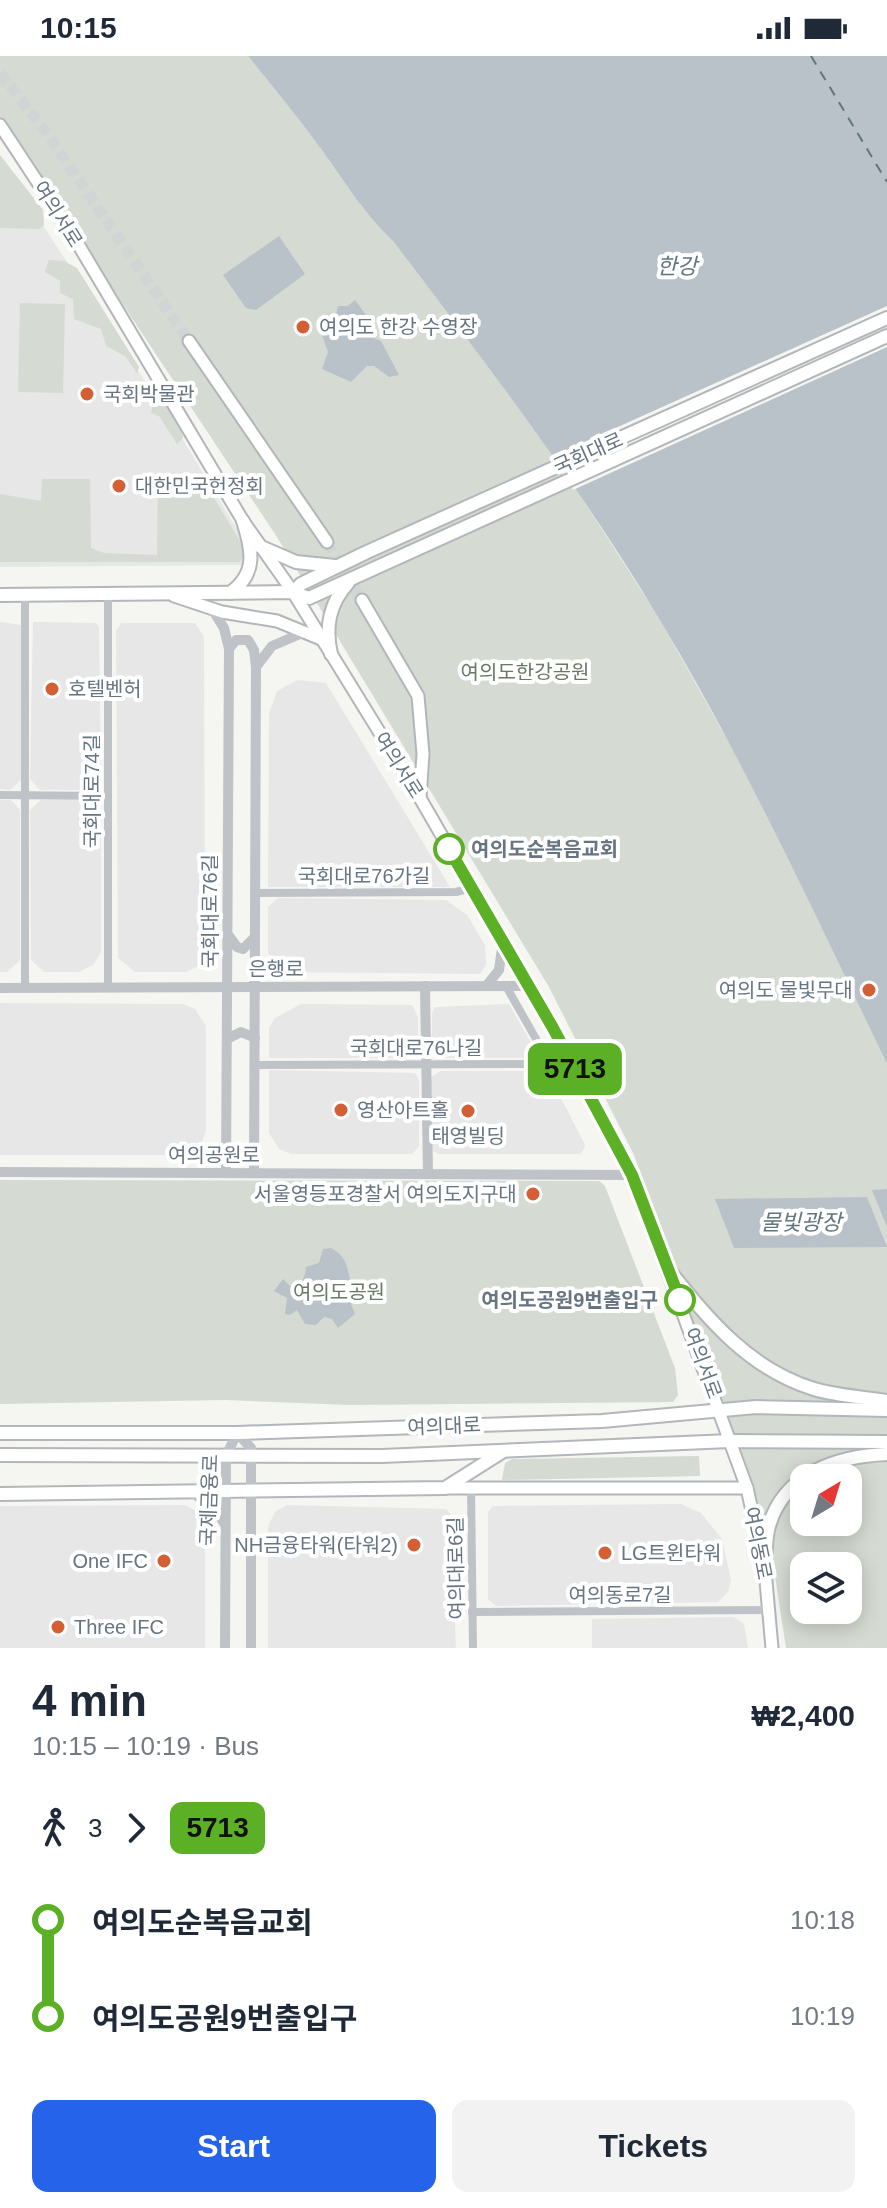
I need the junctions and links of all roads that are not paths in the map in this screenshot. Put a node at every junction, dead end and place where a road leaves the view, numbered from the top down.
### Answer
1 (0, 125) edge
2 (887, 318) edge
3 (887, 336) edge
4 (189, 341) tunnel mouth
5 (243, 521) junction
6 (327, 542) tunnel mouth
7 (259, 546) junction
8 (338, 566) junction
9 (352, 577) junction
10 (293, 592) junction
11 (230, 593) junction
12 (0, 595) edge
13 (25, 595) junction
14 (108, 595) junction
15 (173, 595) junction
16 (362, 600) tunnel mouth
17 (212, 609) junction
18 (307, 631) junction
19 (322, 640) junction
20 (229, 649) junction
21 (331, 654) junction
22 (256, 667) junction
23 (0, 795) edge
24 (25, 795) junction
25 (108, 796) junction
26 (420, 798) junction
27 (472, 888) junction
28 (255, 893) junction
29 (255, 932) junction
30 (228, 934) junction
31 (503, 941) junction
32 (425, 986) junction
33 (485, 986) junction
34 (506, 986) junction
35 (529, 986) junction
36 (108, 987) junction
37 (227, 987) junction
38 (255, 987) junction
39 (0, 988) edge
40 (25, 988) junction
41 (255, 1038) junction
42 (227, 1039) junction
43 (255, 1065) junction
44 (426, 1065) junction
45 (0, 1172) edge
46 (226, 1173) junction
47 (254, 1173) junction
48 (428, 1174) junction
49 (632, 1175) junction
50 (669, 1270) junction
51 (887, 1401) edge
52 (720, 1409) junction
53 (887, 1410) edge
54 (0, 1433) edge
55 (237, 1433) junction
56 (730, 1441) junction
57 (887, 1442) edge
58 (505, 1450) junction
59 (887, 1454) edge
60 (0, 1455) edge
61 (226, 1456) junction
62 (251, 1456) junction
63 (445, 1488) junction
64 (471, 1488) junction
65 (747, 1488) junction
66 (225, 1489) junction
67 (252, 1489) junction
68 (188, 1490) junction
69 (0, 1494) edge
70 (225, 1523) junction
71 (765, 1570) junction
72 (768, 1610) junction
73 (472, 1612) junction
74 (225, 1648) edge
75 (251, 1648) edge
76 (473, 1648) edge
77 (772, 1648) edge

1 - 5 main road, 여의서로
2 - 8 main road, 국회대로
3 - 9 main road, 국회대로
4 - 6 main road
5 - 7 main road, 여의서로
5 - 11 main road
7 - 8 main road
7 - 10 main road, 여의서로
8 - 10 main road, 국회대로
9 - 10 main road, 국회대로
9 - 21 main road
10 - 11 main road, 국회대로
10 - 19 main road, 여의서로
11 - 15 main road, 국회대로
12 - 13 main road, 국회대로
13 - 14 main road, 국회대로
13 - 24 street
14 - 15 main road, 국회대로
14 - 25 street, 국회대로74길
15 - 17 main road
16 - 26 main road
17 - 18 main road
17 - 20 street, 국회대로76길
18 - 19 main road
18 - 22 street
19 - 21 main road, 여의서로
20 - 22 street
20 - 30 street, 국회대로76길
21 - 26 main road, 여의서로
22 - 28 street
23 - 24 street
24 - 25 street
24 - 40 street
25 - 36 street, 국회대로74길
26 - 27 main road, 여의서로
27 - 28 street, 국회대로76가길
27 - 31 main road, 여의서로
28 - 29 street
29 - 30 street
29 - 38 street
30 - 37 street, 국회대로76길
31 - 33 street
31 - 35 main road, 여의서로
32 - 33 street, 은행로
32 - 38 street, 은행로
32 - 44 street
33 - 34 street, 은행로
34 - 35 street, 은행로
34 - 44 street, 국회대로76나길
35 - 49 main road, 여의서로
36 - 37 street, 은행로
36 - 40 street, 은행로
37 - 38 street, 은행로
37 - 42 street, 국회대로76길
38 - 41 street
39 - 40 street, 은행로
41 - 42 street
41 - 43 street
42 - 46 street, 국회대로76길
43 - 44 street, 국회대로76나길
43 - 47 street
44 - 48 street
45 - 46 street, 여의공원로
46 - 47 street, 여의공원로
47 - 48 street, 여의공원로
48 - 49 street, 여의공원로
49 - 50 main road, 여의서로
50 - 51 main road
50 - 52 main road, 여의서로
52 - 53 main road, 여의대로
52 - 55 main road, 여의대로
52 - 56 main road, 여의서로
54 - 55 main road, 여의대로
55 - 61 street, 국제금융로
55 - 62 street, 국제금융로
56 - 57 main road, 여의대로
56 - 58 main road, 여의대로
56 - 65 main road, 여의동로
58 - 62 main road, 여의대로
58 - 63 main road, 여의대로
59 - 71 main road
60 - 61 main road, 여의대로
61 - 62 main road, 여의대로
61 - 66 street, 국제금융로
62 - 67 street, 국제금융로
63 - 64 main road
63 - 67 main road
64 - 65 main road
64 - 73 street, 여의대로6길
65 - 71 main road, 여의동로
66 - 67 main road
66 - 68 main road
66 - 70 street, 국제금융로
67 - 75 street, 국제금융로
68 - 69 main road
68 - 70 street
70 - 74 street, 국제금융로
71 - 72 main road, 여의동로
72 - 73 street, 여의동로7길
72 - 77 main road, 여의동로
73 - 76 street, 여의대로6길

